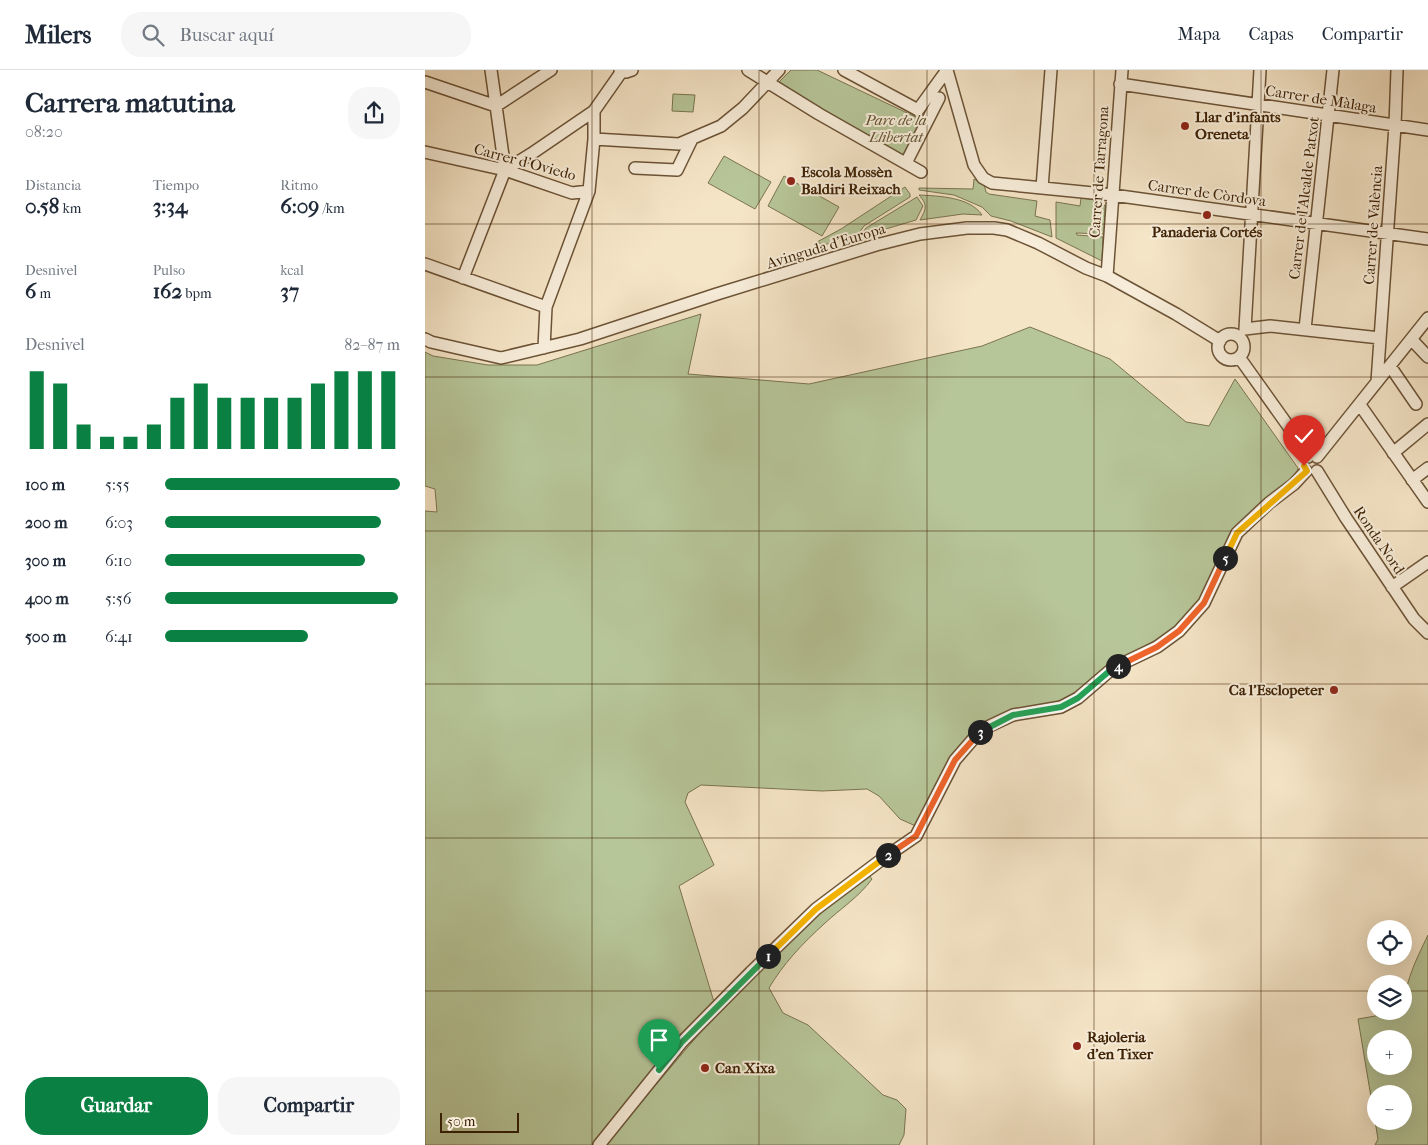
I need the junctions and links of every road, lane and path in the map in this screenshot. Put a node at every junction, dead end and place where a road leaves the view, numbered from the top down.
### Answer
1 (491, 70) edge
2 (551, 70) edge
3 (625, 70) edge
4 (748, 70) edge
5 (779, 70) edge
6 (844, 70) edge
7 (947, 70) edge
8 (1051, 70) edge
9 (1122, 70) edge
10 (1260, 70) edge
11 (1333, 70) edge
12 (1397, 70) edge
13 (425, 82) edge
14 (768, 82) junction
15 (1120, 84) junction
16 (939, 98) dead end
17 (1257, 104) junction
18 (496, 106) junction
19 (594, 111) junction
20 (1329, 115) junction
21 (1395, 126) junction
22 (1428, 130) edge
23 (594, 139) junction
24 (692, 139) junction
25 (425, 152) edge
26 (906, 163) junction
27 (635, 168) dead end
28 (505, 170) junction
29 (921, 172) dead end
30 (1042, 188) junction
31 (589, 191) junction
32 (1113, 195) junction
33 (1253, 215) junction
34 (1316, 224) junction
35 (1387, 233) junction
36 (1428, 240) edge
37 (425, 264) edge
38 (1107, 276) junction
39 (463, 278) junction
40 (547, 307) junction
41 (1428, 318) edge
42 (1305, 330) junction
43 (1242, 333) junction
44 (1380, 338) junction
45 (425, 339) edge
46 (1412, 340) junction
47 (1220, 341) junction
48 (544, 348) junction
49 (1239, 357) junction
50 (1428, 357) edge
51 (1390, 366) junction
52 (1377, 382) junction
53 (1416, 404) dead end
54 (1360, 405) junction
55 (1428, 424) edge
56 (1393, 453) junction
57 (1312, 457) junction
58 (1428, 468) edge
59 (1312, 471) junction
60 (1412, 480) junction
61 (1428, 502) edge
62 (1428, 562) edge
63 (1392, 587) junction
64 (1426, 628) edge
65 (599, 1145) edge

1 - 18 street
2 - 18 street
3 - 19 street
4 - 14 street
5 - 14 street
6 - 7 street
7 - 30 street, Carrer de Còrdova
8 - 30 street
9 - 15 street, Carrer de Tarragona
10 - 17 street
11 - 20 street, Carrer de l'Alcalde Patxot
12 - 21 street, Carrer de València
13 - 18 street
14 - 24 street
14 - 26 street
15 - 17 street, Carrer de Màlaga
15 - 32 street, Carrer de Tarragona
16 - 26 street
17 - 20 street, Carrer de Màlaga
17 - 33 street
18 - 28 street
19 - 23 street
19 - 28 street
20 - 21 street, Carrer de Màlaga
20 - 34 street, Carrer de l'Alcalde Patxot
21 - 22 street, Carrer de Màlaga
21 - 35 street, Carrer de València
23 - 24 street
23 - 31 street
24 - 27 street
25 - 28 street, Carrer d'Oviedo
26 - 29 street
28 - 31 street, Carrer d'Oviedo
28 - 39 street
30 - 32 street, Carrer de Còrdova
31 - 40 street
32 - 33 street, Carrer de Còrdova
32 - 38 street, Carrer de Tarragona
33 - 34 street, Carrer de Còrdova
33 - 43 street
34 - 35 street, Carrer de Còrdova
34 - 42 street, Carrer de l'Alcalde Patxot
35 - 36 street, Carrer de Còrdova
35 - 44 street, Carrer de València
37 - 39 street
38 - 47 street, Avinguda d'Europa
38 - 48 street, Avinguda d'Europa
39 - 40 street
40 - 48 street
41 - 46 street
42 - 43 street
42 - 44 street
43 - 47 street
43 - 49 street
44 - 52 street, Carrer de València
45 - 48 street, Avinguda d'Europa
46 - 50 street
46 - 51 street
47 - 49 street
49 - 57 street
51 - 52 street
51 - 53 street
52 - 54 street
54 - 56 street
54 - 57 street
55 - 56 street
56 - 60 street
57 - 59 street
58 - 60 street
59 - 63 street, Ronda Nord
59 - 65 street
60 - 61 street
62 - 63 street
63 - 64 street, Ronda Nord

